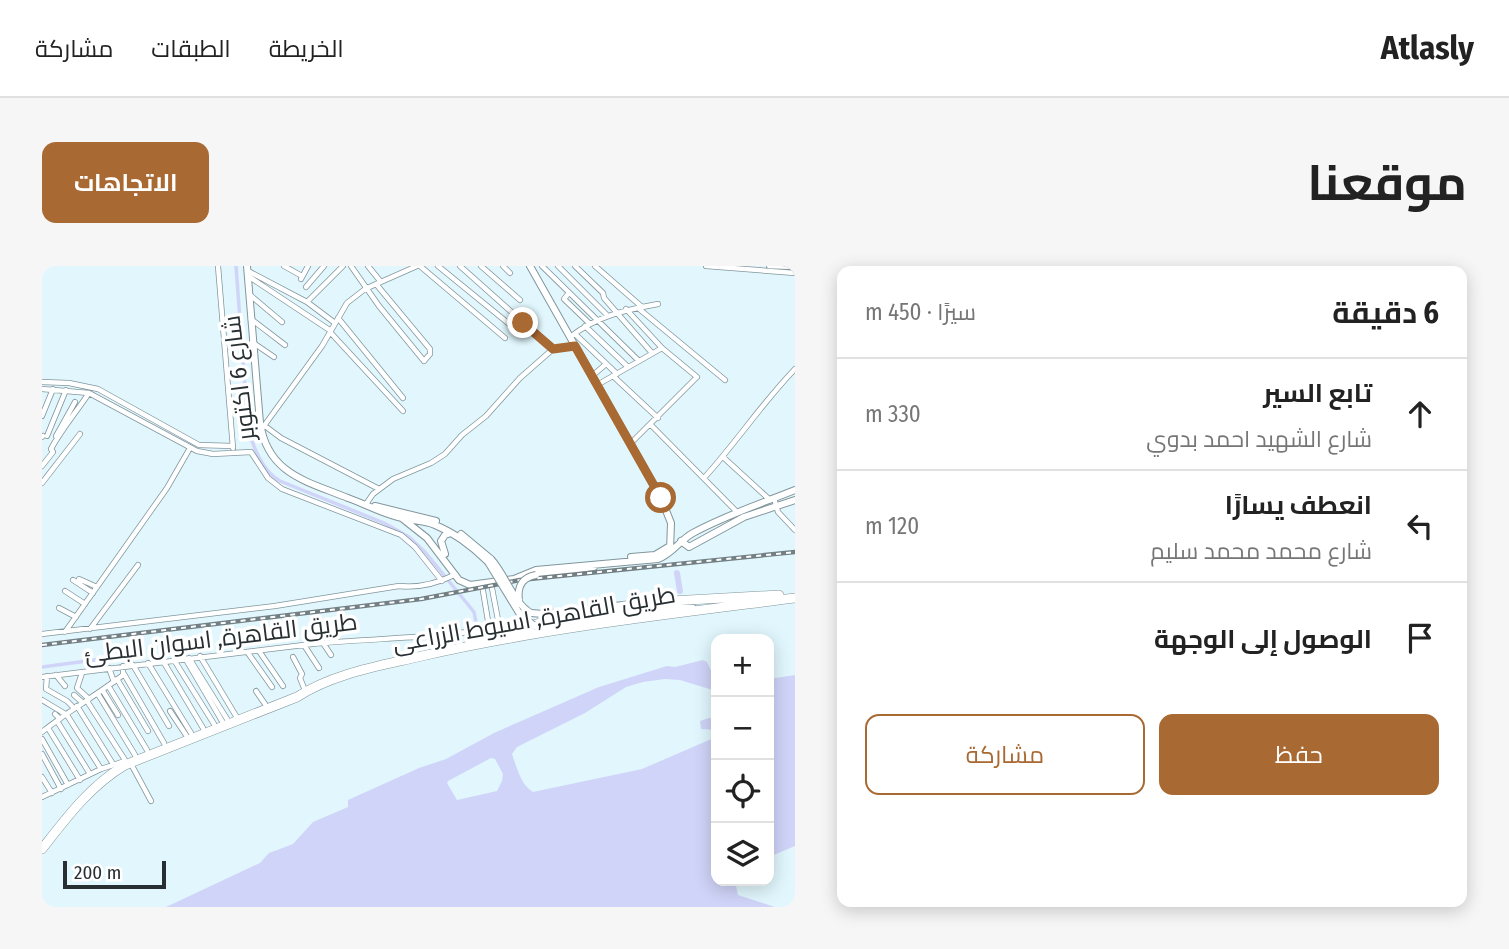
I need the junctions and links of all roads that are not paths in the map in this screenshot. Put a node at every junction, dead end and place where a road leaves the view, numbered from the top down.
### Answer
1 (218, 266) edge
2 (284, 266) edge
3 (308, 266) edge
4 (324, 266) edge
5 (343, 266) edge
6 (351, 266) edge
7 (369, 266) edge
8 (397, 266) edge
9 (416, 266) edge
10 (438, 266) edge
11 (460, 266) edge
12 (481, 266) edge
13 (503, 266) edge
14 (530, 266) edge
15 (542, 266) edge
16 (558, 266) edge
17 (575, 266) edge
18 (596, 266) edge
19 (706, 266) edge
20 (769, 266) edge
21 (795, 270) edge
22 (248, 271) edge
23 (402, 273) junction
24 (510, 273) dead end
25 (379, 283) junction
26 (306, 287) dead end
27 (367, 289) junction
28 (568, 294) junction
29 (249, 295) junction
30 (520, 300) dead end
31 (307, 302) junction
32 (658, 304) dead end
33 (640, 307) junction
34 (626, 309) junction
35 (616, 312) junction
36 (607, 315) junction
37 (251, 318) junction
38 (337, 320) junction
39 (597, 321) junction
40 (282, 322) dead end
41 (587, 325) junction
42 (528, 328) junction
43 (330, 331) junction
44 (572, 336) junction
45 (505, 338) dead end
46 (253, 342) junction
47 (285, 345) dead end
48 (575, 346) junction
49 (662, 348) junction
50 (553, 349) junction
51 (652, 353) junction
52 (274, 357) dead end
53 (639, 361) junction
54 (606, 364) junction
55 (628, 367) junction
56 (795, 369) edge
57 (615, 375) junction
58 (592, 376) junction
59 (725, 380) dead end
60 (42, 382) edge
61 (597, 385) junction
62 (42, 388) edge
63 (52, 389) junction
64 (66, 390) junction
65 (89, 393) junction
66 (403, 398) dead end
67 (75, 402) dead end
68 (403, 411) dead end
69 (42, 415) edge
70 (658, 418) junction
71 (651, 425) junction
72 (263, 428) junction
73 (80, 434) dead end
74 (43, 436) edge
75 (57, 437) junction
76 (631, 443) junction
77 (190, 448) junction
78 (234, 449) junction
79 (723, 457) junction
80 (42, 466) edge
81 (704, 478) junction
82 (42, 483) edge
83 (379, 489) junction
84 (795, 490) edge
85 (772, 499) junction
86 (795, 501) edge
87 (368, 505) junction
88 (776, 508) junction
89 (736, 511) junction
90 (403, 519) junction
91 (712, 522) junction
92 (672, 530) junction
93 (717, 530) junction
94 (795, 530) edge
95 (451, 533) junction
96 (682, 540) junction
97 (671, 544) junction
98 (669, 553) junction
99 (489, 561) junction
100 (624, 561) junction
101 (138, 565) dead end
102 (448, 578) junction
103 (491, 583) junction
104 (482, 585) junction
105 (97, 587) junction
106 (65, 592) dead end
107 (93, 593) junction
108 (795, 593) edge
109 (795, 598) edge
110 (519, 601) junction
111 (659, 603) junction
112 (85, 604) junction
113 (59, 608) dead end
114 (698, 609) junction
115 (76, 617) junction
116 (90, 629) junction
117 (488, 629) junction
118 (502, 631) junction
119 (65, 632) junction
120 (42, 634) edge
121 (484, 640) junction
122 (323, 643) junction
123 (304, 645) junction
124 (259, 651) junction
125 (248, 652) junction
126 (331, 655) dead end
127 (200, 656) junction
128 (293, 657) dead end
129 (187, 658) junction
130 (174, 660) junction
131 (163, 661) junction
132 (148, 663) junction
133 (133, 665) junction
134 (123, 666) junction
135 (109, 668) junction
136 (318, 668) dead end
137 (82, 672) junction
138 (124, 674) junction
139 (56, 675) junction
140 (45, 677) edge
141 (115, 681) junction
142 (283, 685) dead end
143 (65, 686) dead end
144 (109, 687) junction
145 (272, 687) dead end
146 (304, 688) junction
147 (257, 691) dead end
148 (100, 692) junction
149 (75, 695) dead end
150 (42, 700) edge
151 (82, 704) junction
152 (265, 704) junction
153 (170, 710) dead end
154 (55, 714) dead end
155 (67, 715) junction
156 (118, 715) dead end
157 (59, 720) junction
158 (225, 720) junction
159 (169, 726) dead end
160 (48, 728) junction
161 (203, 728) junction
162 (149, 731) dead end
163 (42, 733) edge
164 (189, 734) junction
165 (42, 739) edge
166 (164, 743) junction
167 (147, 750) junction
168 (42, 754) edge
169 (125, 761) junction
170 (101, 769) junction
171 (90, 774) junction
172 (42, 777) edge
173 (80, 780) junction
174 (68, 785) junction
175 (61, 789) junction
176 (52, 793) junction
177 (42, 797) edge
178 (151, 801) dead end
179 (42, 841) edge
180 (42, 849) edge

1 - 78 street
2 - 3 street
4 - 26 street
5 - 31 street
6 - 27 street
7 - 25 street
8 - 23 street
9 - 23 street
9 - 45 street
10 - 42 street
11 - 42 street
12 - 30 street
13 - 24 street
14 - 44 street
15 - 28 street
16 - 36 street
17 - 35 street
18 - 33 street
19 - 21 street
20 - 21 street
22 - 29 street, شارع 6 اكتوبر
22 - 31 street
22 - 43 street
23 - 25 street
25 - 27 street
25 - 27 street
27 - 38 street
28 - 39 street
28 - 41 street
29 - 37 street, شارع 6 اكتوبر
29 - 40 street
31 - 38 street
32 - 33 street
33 - 34 street
33 - 59 street
34 - 35 street
34 - 49 street
35 - 36 street
35 - 51 street
36 - 39 street
37 - 46 street, شارع 6 اكتوبر
37 - 47 street
38 - 43 street
38 - 66 street
39 - 41 street
39 - 53 street
41 - 44 street
41 - 55 street
42 - 50 street
43 - 68 street
43 - 72 street
44 - 48 street
44 - 54 street
46 - 52 street
46 - 72 street, شارع 6 اكتوبر
48 - 50 street
48 - 58 street
49 - 51 street
49 - 70 street
50 - 83 street
51 - 53 street
53 - 55 street
54 - 57 street
54 - 58 street
55 - 57 street
56 - 79 street
57 - 61 street
57 - 70 street
58 - 61 street
60 - 78 street
61 - 76 street
62 - 63 street
63 - 64 street
63 - 69 street
64 - 65 street
64 - 74 street
65 - 75 street
65 - 77 street
67 - 75 street
70 - 71 street
71 - 76 street
71 - 81 street
72 - 83 street
72 - 87 street, شارع 6 اكتوبر
73 - 82 street
74 - 75 street
75 - 80 street
76 - 92 street
77 - 78 street
77 - 105 street
78 - 102 street
79 - 81 street
79 - 85 street
81 - 89 street
83 - 87 street
84 - 85 street
85 - 88 street
85 - 89 street
86 - 88 street
87 - 90 street
87 - 99 street
88 - 93 street
88 - 94 street
89 - 91 street
90 - 95 street
90 - 102 street
91 - 93 street
91 - 96 street
92 - 96 street
92 - 97 street
93 - 96 street
95 - 97 street
95 - 99 street
96 - 98 street
97 - 98 street
98 - 100 street
99 - 110 street, bridge
99 - 114 street, bridge
100 - 103 street
100 - 110 street, bridge
101 - 116 street
102 - 104 street
102 - 116 street
103 - 104 street
103 - 118 street
104 - 117 street
105 - 107 street
105 - 107 street
106 - 112 street
107 - 112 street
108 - 111 highway, طريق القاهرة, اسيوط الزراعى
109 - 114 highway, طريق القاهرة, اسيوط الزراعى
110 - 111 street, bridge
111 - 118 highway, طريق القاهرة, اسيوط الزراعى
112 - 115 street
113 - 115 street
114 - 169 highway, طريق القاهرة, اسيوط الزراعى
115 - 119 street
116 - 119 street
117 - 121 street
117 - 122 street, طريق القاهرة, اسوان البطئ
118 - 121 highway, طريق القاهرة, اسيوط الزراعى
119 - 120 street
121 - 146 highway, طريق القاهرة, اسيوط الزراعى
122 - 123 street, طريق القاهرة, اسوان البطئ
122 - 126 street
123 - 124 street, طريق القاهرة, اسوان البطئ
123 - 136 street
124 - 125 street, طريق القاهرة, اسوان البطئ
124 - 142 street
125 - 127 street, طريق القاهرة, اسوان البطئ
125 - 145 street
127 - 129 street, طريق القاهرة, اسوان البطئ
127 - 158 street
128 - 146 street
129 - 130 street, طريق القاهرة, اسوان البطئ
129 - 158 street
130 - 131 street, طريق القاهرة, اسوان البطئ
130 - 158 street
131 - 132 street, طريق القاهرة, اسوان البطئ
131 - 161 street
132 - 133 street, طريق القاهرة, اسوان البطئ
132 - 164 street
133 - 134 street, طريق القاهرة, اسوان البطئ
133 - 159 street
134 - 135 street, طريق القاهرة, اسوان البطئ
134 - 138 street
135 - 137 street, طريق القاهرة, اسوان البطئ
135 - 141 street
137 - 139 street, طريق القاهرة, اسوان البطئ
137 - 151 street
138 - 141 street
138 - 166 street
139 - 140 street, طريق القاهرة, اسوان البطئ
139 - 143 street
140 - 151 street
141 - 144 street
141 - 162 street
144 - 148 street
144 - 167 street
146 - 152 highway, طريق القاهرة, اسيوط الزراعى
147 - 152 street
148 - 151 street
148 - 156 street
148 - 169 street
149 - 151 street
150 - 155 street
151 - 155 street
151 - 169 street
151 - 169 street
152 - 158 highway, طريق القاهرة, اسيوط الزراعى
153 - 164 street
154 - 157 street
155 - 157 street
155 - 170 street
157 - 160 street
157 - 171 street
158 - 161 highway, طريق القاهرة, اسيوط الزراعى
160 - 163 street
160 - 173 street
161 - 164 highway, طريق القاهرة, اسيوط الزراعى
164 - 166 highway, طريق القاهرة, اسيوط الزراعى
165 - 174 street
166 - 167 highway, طريق القاهرة, اسيوط الزراعى
167 - 169 highway, طريق القاهرة, اسيوط الزراعى
168 - 175 street
169 - 170 street
169 - 178 street
169 - 179 highway, طريق القاهرة, اسيوط الزراعى
169 - 180 highway, طريق القاهرة, اسيوط الزراعى
170 - 171 street
171 - 173 street
172 - 176 street
173 - 174 street
174 - 175 street
175 - 176 street
176 - 177 street

